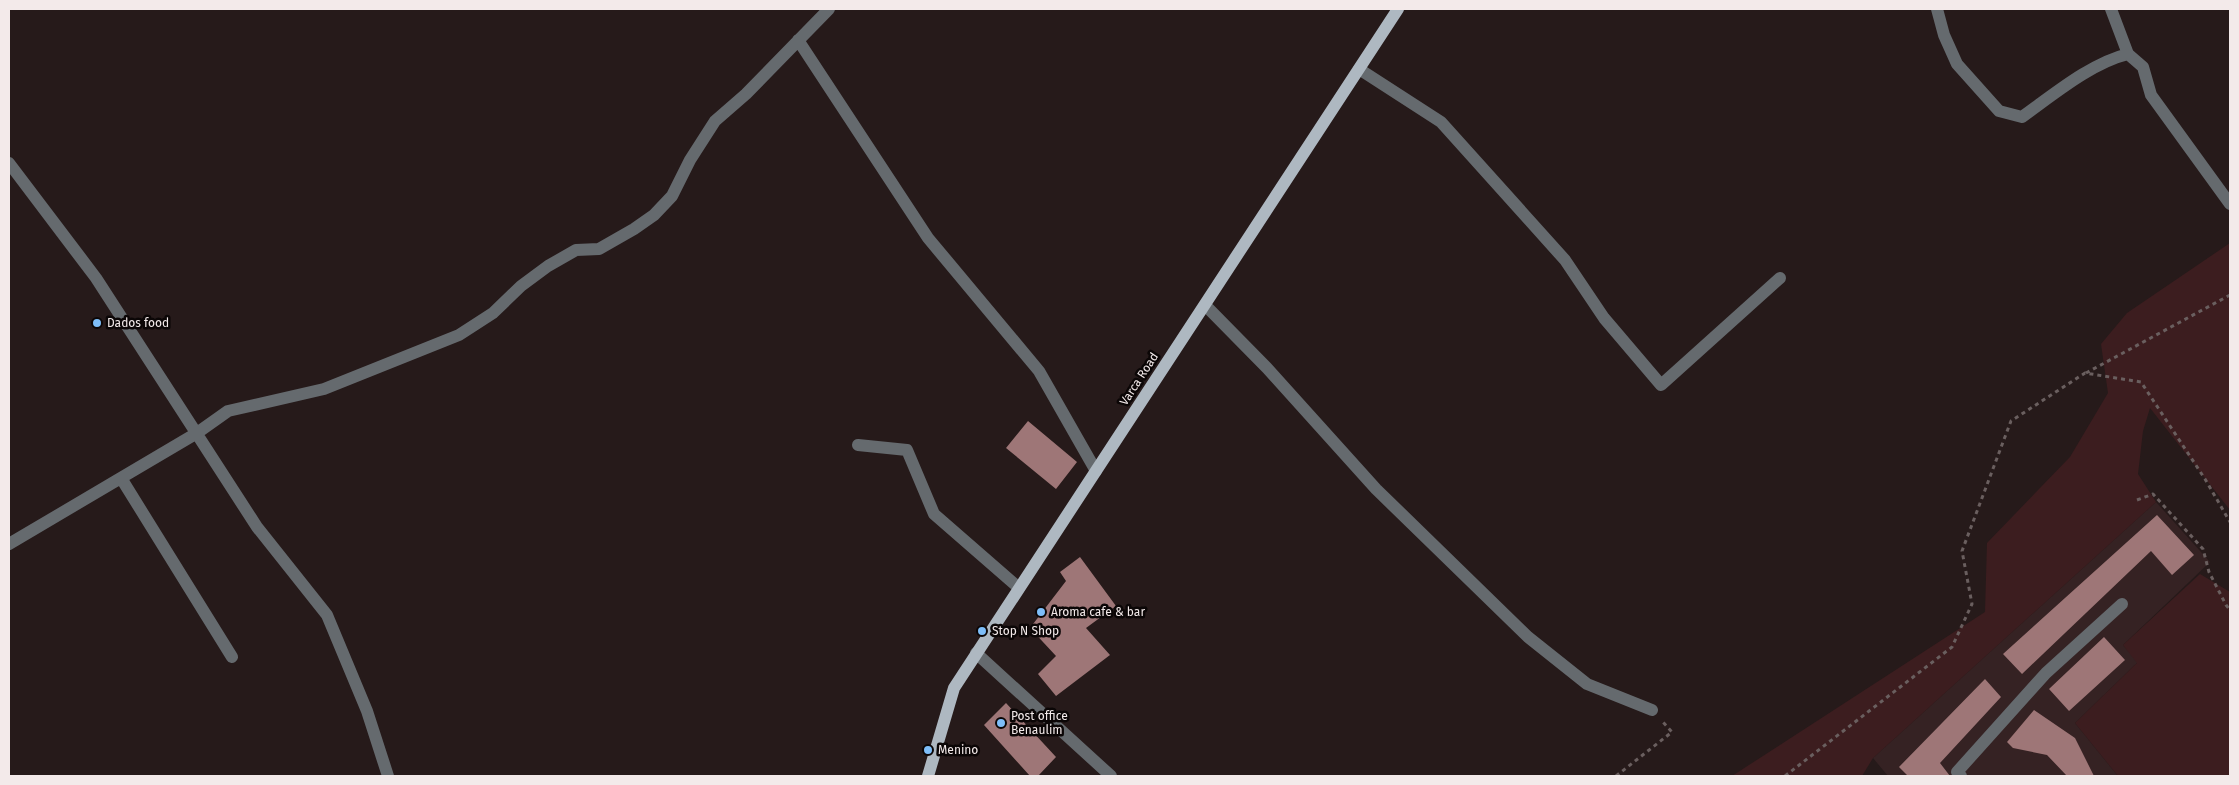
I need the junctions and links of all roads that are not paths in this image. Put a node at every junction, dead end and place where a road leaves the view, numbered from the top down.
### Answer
1 (829, 9) edge
2 (1398, 9) edge
3 (1937, 9) edge
4 (2111, 9) edge
5 (798, 40) junction
6 (2128, 54) junction
7 (1359, 69) junction
8 (9, 163) edge
9 (2230, 204) edge
10 (1780, 278) dead end
11 (1205, 305) junction
12 (197, 433) junction
13 (858, 445) dead end
14 (1096, 470) junction
15 (121, 478) junction
16 (9, 544) edge
17 (1019, 588) junction
18 (2122, 604) dead end
19 (976, 653) junction
20 (232, 657) dead end
21 (1652, 710) road end
22 (388, 776) edge
23 (928, 776) edge
24 (1111, 776) edge
25 (1960, 776) edge

1 - 5 street
2 - 7 main road, Varca Road
3 - 6 street
4 - 6 street
5 - 12 street
5 - 14 street
6 - 9 street
7 - 10 street
7 - 11 main road, Varca Road
8 - 12 street
11 - 14 main road, Varca Road
11 - 21 street
12 - 15 street
12 - 22 street
13 - 17 street
14 - 17 main road, Varca Road
15 - 16 street
15 - 20 street
17 - 19 main road, Varca Road
18 - 25 street
19 - 23 main road, Varca Road
19 - 24 street

